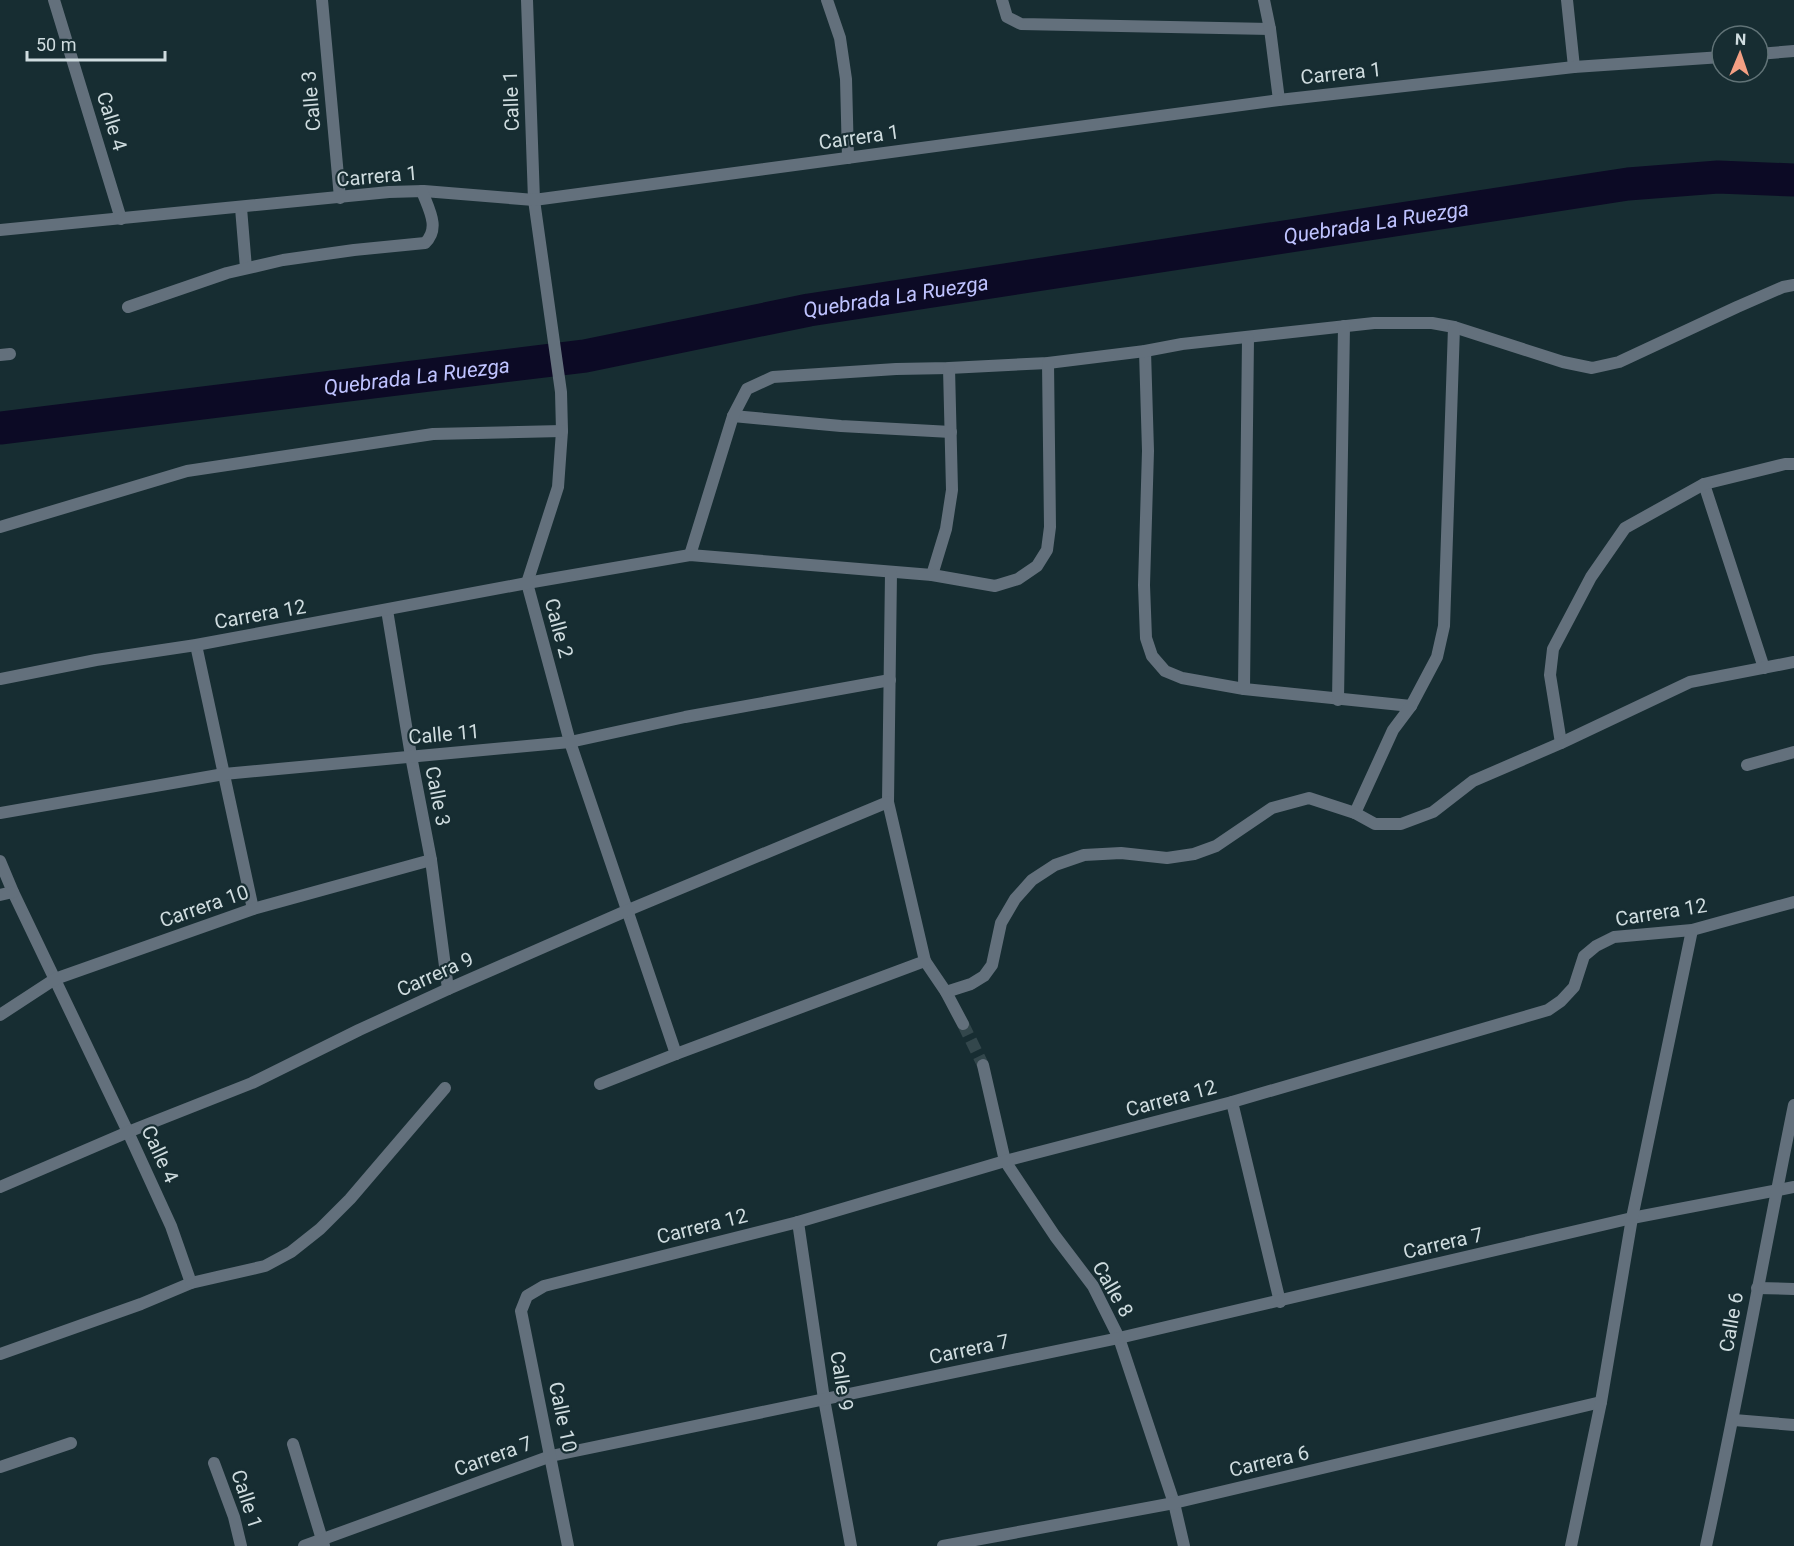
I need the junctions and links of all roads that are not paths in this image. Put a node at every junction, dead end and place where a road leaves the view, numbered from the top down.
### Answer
1 (54, 0) edge
2 (322, 0) edge
3 (527, 0) edge
4 (827, 0) edge
5 (1002, 0) edge
6 (1264, 0) edge
7 (1567, 0) edge
8 (1270, 29) junction
9 (1794, 51) edge
10 (1770, 53) edge
11 (1710, 58) edge
12 (1574, 67) junction
13 (1279, 100) junction
14 (848, 158) junction
15 (422, 190) junction
16 (340, 198) junction
17 (534, 200) junction
18 (241, 208) junction
19 (121, 219) junction
20 (0, 230) edge
21 (246, 268) junction
22 (1794, 285) edge
23 (128, 307) dead end
24 (1344, 326) junction
25 (1454, 327) junction
26 (1248, 338) junction
27 (1145, 351) junction
28 (1048, 363) junction
29 (949, 368) junction
30 (733, 416) junction
31 (562, 431) junction
32 (951, 432) junction
33 (1794, 464) edge
34 (1704, 484) junction
35 (0, 526) edge
36 (690, 555) junction
37 (891, 573) junction
38 (932, 575) junction
39 (527, 583) junction
40 (387, 610) junction
41 (196, 645) junction
42 (1794, 662) edge
43 (1764, 668) junction
44 (0, 679) edge
45 (890, 680) junction
46 (1244, 689) junction
47 (1338, 700) junction
48 (1411, 706) junction
49 (570, 742) junction
50 (1561, 743) junction
51 (1794, 752) edge
52 (411, 756) junction
53 (1747, 765) dead end
54 (224, 774) junction
55 (888, 802) junction
56 (0, 813) edge
57 (1355, 813) junction
58 (431, 860) junction
59 (0, 861) edge
60 (6, 893) edge
61 (1794, 902) edge
62 (253, 909) junction
63 (626, 911) junction
64 (1692, 930) junction
65 (926, 961) junction
66 (55, 979) junction
67 (448, 989) junction
68 (946, 992) junction
69 (0, 1015) edge
70 (963, 1024) tunnel mouth
71 (676, 1054) junction
72 (983, 1065) tunnel mouth
73 (600, 1084) dead end
74 (445, 1088) dead end
75 (1232, 1102) junction
76 (1794, 1105) edge
77 (128, 1132) junction
78 (1005, 1161) junction
79 (0, 1187) edge
80 (1794, 1187) edge
81 (1776, 1190) junction
82 (1632, 1218) junction
83 (798, 1222) junction
84 (191, 1283) junction
85 (1757, 1287) junction
86 (1794, 1289) edge
87 (527, 1296) joint
88 (1280, 1302) junction
89 (1119, 1338) junction
90 (0, 1354) edge
91 (824, 1399) junction
92 (1601, 1402) junction
93 (1734, 1420) junction
94 (1794, 1425) edge
95 (71, 1443) dead end
96 (293, 1444) dead end
97 (551, 1456) junction
98 (214, 1463) dead end
99 (0, 1467) edge
100 (1174, 1503) junction
101 (323, 1543) edge
102 (241, 1546) edge
103 (304, 1546) edge
104 (568, 1546) edge
105 (851, 1546) edge
106 (943, 1546) edge
107 (1184, 1546) edge
108 (1571, 1546) edge
109 (1706, 1546) edge

1 - 19 street, Calle 4
2 - 16 street, Calle 3
3 - 17 street, Calle 1
4 - 14 street
5 - 8 street
6 - 8 street
7 - 12 street
8 - 13 street
9 - 10 street
11 - 12 street, Carrera 1
12 - 13 street, Carrera 1
13 - 14 street, Carrera 1
14 - 17 street, Carrera 1
15 - 16 street, Carrera 1
15 - 17 street, Carrera 1
15 - 21 street
16 - 18 street, Carrera 1
17 - 31 street, Calle 2
18 - 19 street, Carrera 1
18 - 21 street
19 - 20 street, Carrera 1
21 - 23 street
22 - 25 street
24 - 25 street
24 - 26 street
24 - 47 street
25 - 48 street
26 - 27 street
26 - 46 street
27 - 28 street
27 - 46 street
28 - 29 street
28 - 38 street, Carrera 12
29 - 30 street
29 - 32 street
30 - 32 street
30 - 36 street
31 - 35 street
31 - 39 street, Calle 2
32 - 38 street
33 - 34 street
34 - 43 street
34 - 50 street
36 - 37 street, Carrera 12
36 - 39 street, Carrera 12
37 - 38 street, Carrera 12
37 - 45 street
39 - 40 street, Carrera 12
39 - 49 street, Calle 2
40 - 41 street, Carrera 12
40 - 52 street, Calle 3
41 - 44 street, Carrera 12
41 - 54 street
42 - 43 street
43 - 50 street
45 - 49 street, Calle 11
45 - 55 street
46 - 47 street
47 - 48 street
48 - 57 street
49 - 52 street, Calle 11
49 - 63 street, Calle 2
50 - 57 street
51 - 53 street
52 - 54 street, Calle 11
52 - 58 street, Calle 3
54 - 56 street, Calle 11
54 - 62 street
55 - 63 street, Carrera 9
55 - 65 street
57 - 68 street
58 - 62 street, Carrera 10
58 - 67 street, Calle 3
59 - 60 street, Calle 4
60 - 66 street, Calle 4
61 - 64 street, Carrera 12
62 - 66 street, Carrera 10
63 - 67 street, Carrera 9
63 - 71 street, Calle 2
64 - 75 street, Carrera 12
64 - 82 street
65 - 68 street
65 - 71 street
66 - 69 street, Carrera 10
66 - 77 street, Calle 4
67 - 77 street, Carrera 9
68 - 70 street
71 - 73 street
72 - 78 street, Calle 8
74 - 84 street
75 - 78 street, Carrera 12
75 - 88 street
76 - 81 street, Calle 6
77 - 79 street, Carrera 9
77 - 84 street, Calle 4
78 - 83 street, Carrera 12
78 - 89 street, Calle 8
80 - 81 street, Carrera 7
81 - 82 street, Carrera 7
81 - 85 street, Calle 6
82 - 88 street, Carrera 7
82 - 92 street
83 - 87 street, Carrera 12
83 - 91 street, Calle 9
84 - 90 street
85 - 86 street
85 - 93 street, Calle 6
87 - 97 street, Calle 10
88 - 89 street, Carrera 7
89 - 91 street, Carrera 7
89 - 100 street, Calle 8
91 - 97 street, Carrera 7
91 - 105 street, Calle 9
92 - 100 street, Carrera 6
92 - 108 street
93 - 94 street
93 - 109 street, Calle 6
95 - 99 street
96 - 101 street
97 - 101 street, Carrera 7
97 - 104 street, Calle 10
98 - 102 street, Calle 1
100 - 106 street, Carrera 6
100 - 107 street, Calle 8
101 - 103 street

